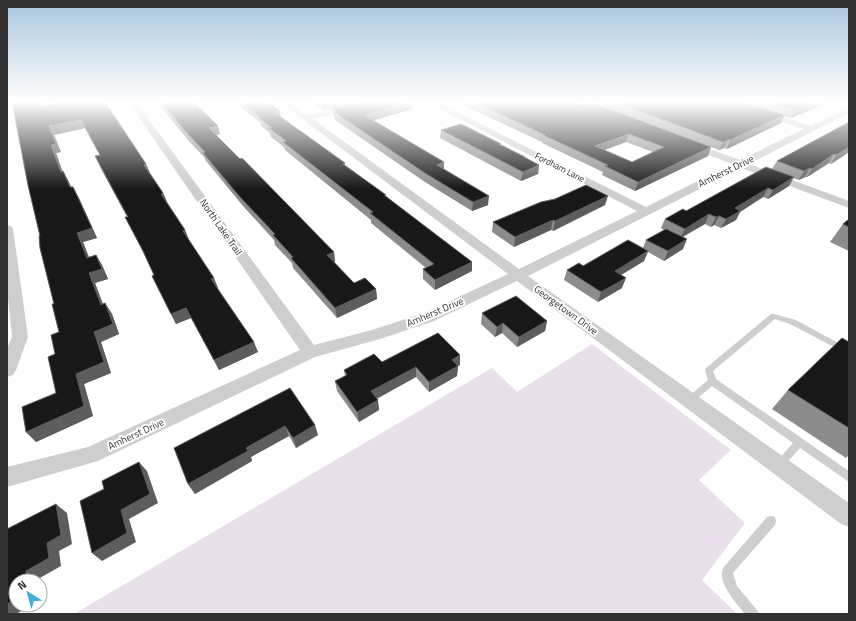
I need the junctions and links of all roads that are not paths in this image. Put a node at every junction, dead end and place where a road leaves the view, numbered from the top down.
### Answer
1 (153, 131) edge
2 (324, 131) edge
3 (488, 131) edge
4 (808, 131) edge
5 (683, 142) edge
6 (740, 164) junction
7 (847, 202) edge
8 (646, 211) junction
9 (7, 229) edge
10 (518, 275) junction
11 (310, 352) junction
12 (849, 352) edge
13 (7, 370) edge
14 (712, 381) junction
15 (690, 400) junction
16 (799, 443) junction
17 (779, 465) junction
18 (7, 477) edge
19 (849, 477) edge
20 (849, 516) edge
21 (770, 521) dead end
22 (753, 614) edge

1 - 11 street, North Lake Trail
2 - 10 street, Georgetown Drive
3 - 8 street, Fordham Lane
4 - 6 street, Amherst Drive
5 - 6 street
6 - 7 street
6 - 8 street, Amherst Drive
8 - 10 street, Amherst Drive
9 - 13 street
10 - 11 street, Amherst Drive
10 - 15 street, Georgetown Drive
11 - 18 street, Amherst Drive
12 - 14 lane
14 - 15 lane
14 - 16 lane
15 - 17 street, Georgetown Drive
16 - 17 lane
16 - 19 lane
17 - 20 street, Georgetown Drive
21 - 22 lane

